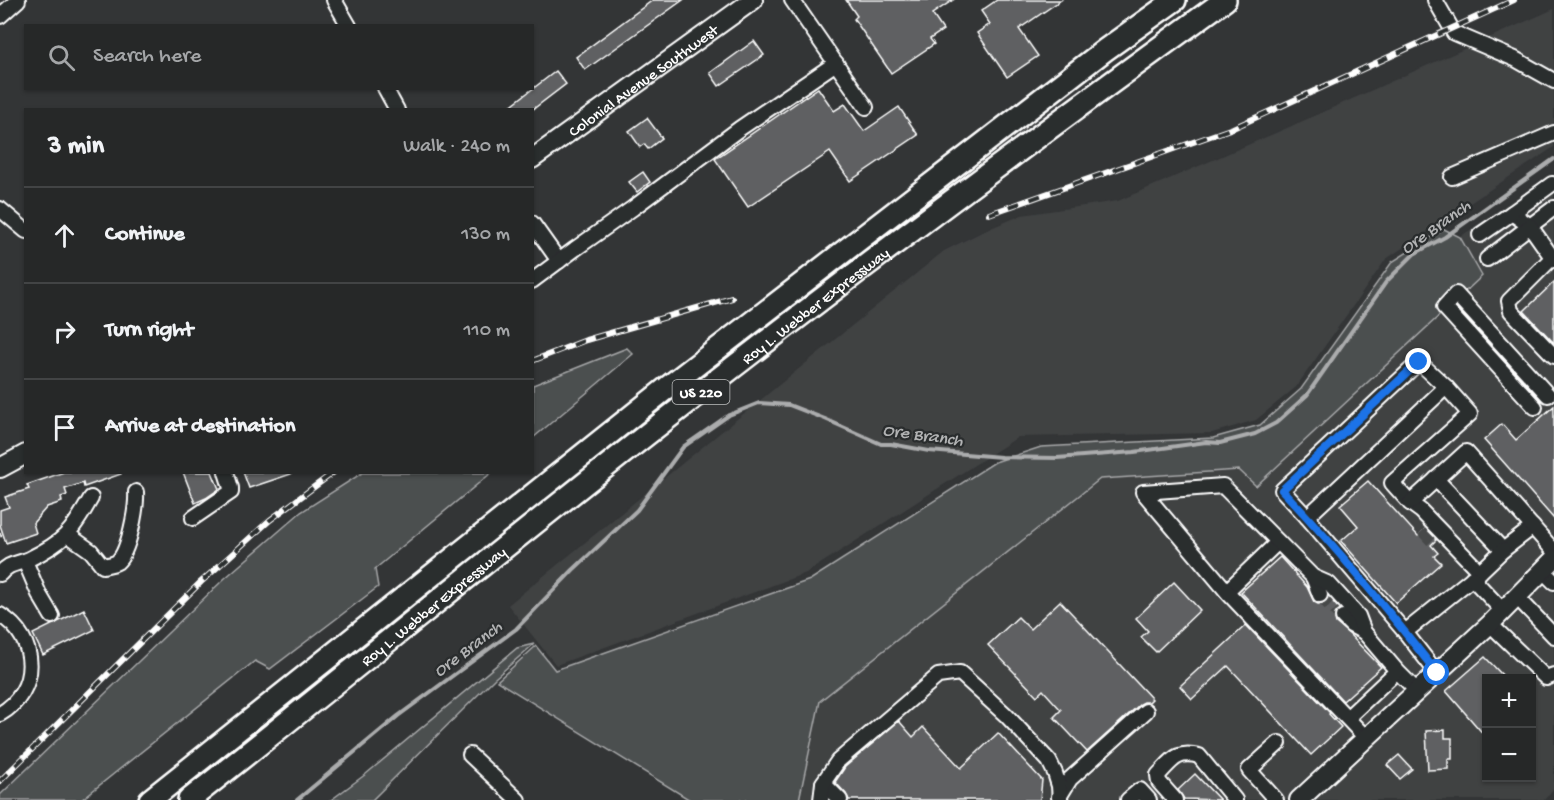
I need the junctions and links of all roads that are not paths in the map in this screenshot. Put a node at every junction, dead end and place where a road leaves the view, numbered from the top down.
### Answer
1 (18, 0) edge
2 (334, 0) edge
3 (753, 0) edge
4 (792, 0) edge
5 (1161, 0) edge
6 (1175, 0) edge
7 (1225, 0) edge
8 (1435, 0) edge
9 (0, 16) edge
10 (348, 24) edge
11 (1105, 50) junction
12 (836, 63) junction
13 (1554, 81) edge
14 (386, 90) edge
15 (866, 107) dead end
16 (396, 108) edge
17 (1554, 133) edge
18 (534, 158) edge
19 (1452, 177) dead end
20 (1552, 184) dead end
21 (1554, 208) edge
22 (0, 209) edge
23 (1512, 213) junction
24 (534, 226) edge
25 (1530, 226) junction
26 (24, 229) edge
27 (1480, 236) dead end
28 (1554, 258) edge
29 (1487, 259) dead end
30 (560, 261) junction
31 (534, 280) edge
32 (1554, 356) edge
33 (1446, 387) junction
34 (1551, 395) edge
35 (24, 451) edge
36 (1, 462) edge
37 (227, 474) edge
38 (1436, 479) junction
39 (136, 492) dead end
40 (91, 498) dead end
41 (1416, 507) junction
42 (1307, 517) junction
43 (193, 518) dead end
44 (1533, 527) junction
45 (1423, 530) tunnel mouth
46 (68, 534) junction
47 (1434, 542) dead end
48 (1451, 542) junction
49 (1278, 543) junction
50 (1503, 550) junction
51 (1554, 551) edge
52 (25, 561) junction
53 (1550, 570) edge
54 (0, 573) edge
55 (1476, 575) junction
56 (1313, 577) junction
57 (1227, 591) junction
58 (1320, 595) tunnel mouth
59 (1517, 597) junction
60 (0, 615) edge
61 (52, 616) dead end
62 (1343, 617) tunnel mouth
63 (1496, 617) junction
64 (1364, 632) junction
65 (1405, 632) junction
66 (1554, 636) edge
67 (1397, 671) junction
68 (1437, 673) junction
69 (1554, 675) edge
70 (1417, 691) junction
71 (1146, 711) dead end
72 (0, 714) edge
73 (1347, 718) junction
74 (1367, 739) junction
75 (1279, 743) dead end
76 (470, 755) dead end
77 (823, 783) junction
78 (1144, 795) edge
79 (1058, 798) edge
80 (150, 800) edge
81 (189, 800) edge
82 (518, 800) edge
83 (821, 800) edge
84 (840, 800) edge
85 (1128, 800) edge
86 (1175, 800) edge
87 (1235, 800) edge
88 (1276, 800) edge
89 (1299, 800) edge

1 - 9 street
2 - 10 street
3 - 18 main road, Colonial Avenue Southwest
4 - 12 street
5 - 11 highway
6 - 11 highway, Roy L. Webber Expressway / US 220
7 - 81 highway, Roy L. Webber Expressway / US 220
8 - 13 street
11 - 80 highway, Roy L. Webber Expressway / US 220
12 - 15 street
12 - 30 street
14 - 16 street
17 - 19 street
20 - 23 street
21 - 25 street
22 - 26 street
23 - 25 street
23 - 27 street
24 - 30 street
25 - 28 street
25 - 29 street
28 - 32 street
30 - 31 street
33 - 41 street
33 - 42 street
33 - 42 street
34 - 34 street
35 - 36 main road
37 - 43 street
38 - 41 street
38 - 44 street
38 - 50 street
39 - 46 street
40 - 46 street
41 - 45 street
41 - 48 street
42 - 65 street
44 - 50 street
44 - 51 street
46 - 52 street
47 - 48 street
48 - 55 street
49 - 56 street
49 - 57 street
49 - 57 street
50 - 55 street
52 - 54 street
52 - 61 street
53 - 59 main road
55 - 63 street
55 - 65 street
56 - 58 street
56 - 64 street
57 - 73 street
59 - 63 main road
59 - 66 street
60 - 72 street
62 - 64 street
63 - 68 main road
63 - 69 street
64 - 67 street
65 - 68 street
67 - 70 street
67 - 73 street
68 - 70 main road
70 - 74 main road
71 - 79 street
73 - 74 street
74 - 89 main road
75 - 88 street
76 - 82 street
77 - 79 street
77 - 83 street
77 - 84 street
78 - 85 street
86 - 87 street

